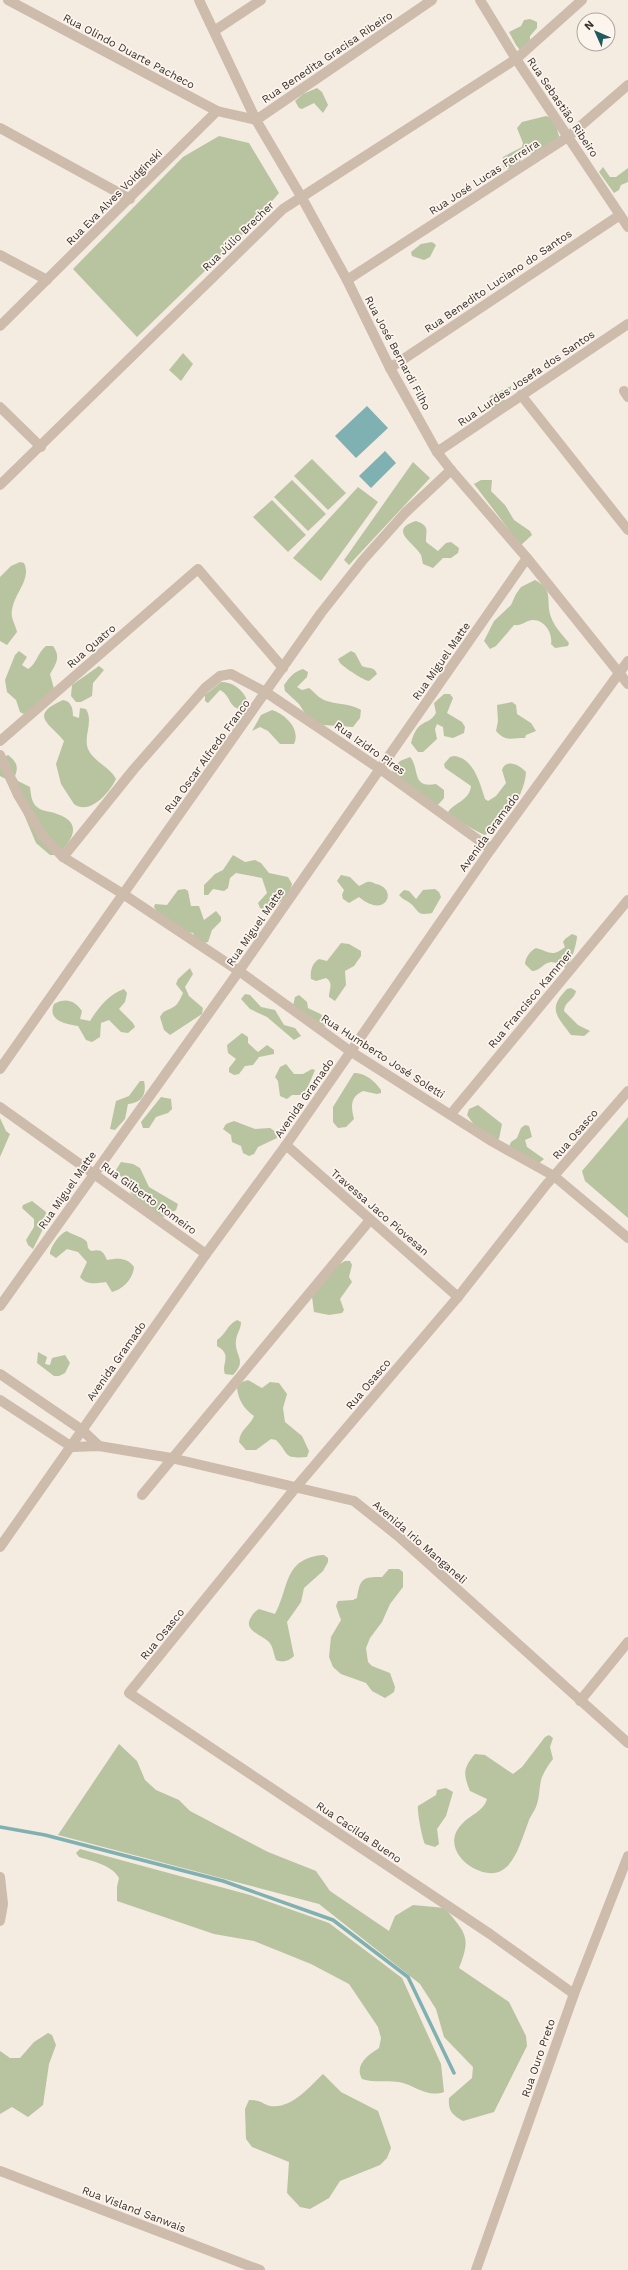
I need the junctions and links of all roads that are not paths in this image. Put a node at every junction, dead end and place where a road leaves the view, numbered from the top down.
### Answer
1 (8, 0) edge
2 (199, 0) edge
3 (261, 0) edge
4 (432, 0) edge
5 (480, 0) edge
6 (582, 0) edge
7 (214, 31) junction
8 (516, 59) junction
9 (628, 85) edge
10 (217, 111) junction
11 (256, 120) junction
12 (0, 128) edge
13 (569, 136) junction
14 (130, 198) junction
15 (302, 198) junction
16 (620, 215) junction
17 (628, 228) edge
18 (0, 255) edge
19 (47, 280) junction
20 (346, 280) junction
21 (628, 324) edge
22 (0, 326) edge
23 (390, 368) junction
24 (520, 396) junction
25 (0, 406) edge
26 (41, 447) junction
27 (437, 452) junction
28 (450, 470) junction
29 (0, 485) edge
30 (628, 530) edge
31 (527, 558) junction
32 (628, 662) edge
33 (283, 668) junction
34 (620, 673) junction
35 (628, 684) edge
36 (267, 693) junction
37 (0, 741) edge
38 (0, 755) edge
39 (380, 769) junction
40 (491, 849) junction
41 (63, 857) junction
42 (123, 894) junction
43 (628, 900) edge
44 (239, 971) junction
45 (350, 1051) junction
46 (0, 1070) edge
47 (628, 1091) edge
48 (0, 1107) edge
49 (450, 1114) junction
50 (286, 1145) junction
51 (94, 1173) junction
52 (554, 1176) junction
53 (370, 1220) junction
54 (628, 1238) edge
55 (206, 1254) junction
56 (458, 1297) junction
57 (0, 1306) edge
58 (0, 1374) edge
59 (0, 1400) edge
60 (82, 1430) junction
61 (99, 1446) junction
62 (72, 1447) junction
63 (171, 1458) junction
64 (297, 1486) junction
65 (142, 1495) dead end
66 (0, 1548) edge
67 (628, 1642) edge
68 (129, 1693) joint
69 (580, 1700) junction
70 (628, 1743) edge
71 (628, 1856) edge
72 (0, 1876) edge
73 (0, 1921) edge
74 (574, 1994) junction
75 (0, 2171) edge
76 (260, 2270) edge
77 (476, 2270) edge

1 - 10 street, Rua Olindo Duarte Pacheco
2 - 7 street, Rua José Bernardi Filho
3 - 7 street
4 - 11 street, Rua Benedita Gracisa Ribeiro
5 - 8 street, Rua Sebastião Ribeiro
6 - 8 street, Rua Júlio Brecher
7 - 11 street, Rua José Bernardi Filho
8 - 13 street, Rua Sebastião Ribeiro
8 - 15 street, Rua Júlio Brecher
9 - 13 street, Rua José Lucas Ferreira
10 - 11 street
10 - 14 street, Rua Eva Alves Voidginski
11 - 15 street, Rua José Bernardi Filho
12 - 14 street
13 - 16 street, Rua Sebastião Ribeiro
13 - 20 street, Rua José Lucas Ferreira
14 - 19 street, Rua Eva Alves Voidginski
15 - 20 street, Rua José Bernardi Filho
15 - 26 street, Rua Júlio Brecher
16 - 17 street, Rua Sebastião Ribeiro
16 - 23 street, Rua Benedito Luciano do Santos
18 - 19 street
19 - 22 street, Rua Eva Alves Voidginski
20 - 23 street, Rua José Bernardi Filho
21 - 24 street, Rua Lurdes Josefa dos Santos
23 - 27 street, Rua José Bernardi Filho
24 - 27 street, Rua Lurdes Josefa dos Santos
24 - 30 street
25 - 26 street
26 - 29 street, Rua Júlio Brecher
27 - 28 street, Rua José Bernardi Filho
28 - 31 street, Rua José Bernardi Filho
28 - 33 street, Rua Oscar Alfredo Franco
31 - 34 street, Rua José Bernardi Filho
31 - 39 street, Rua Miguel Matte
32 - 34 street, Avenida Gramado
33 - 36 street, Rua Oscar Alfredo Franco
33 - 37 street, Rua Quatro
34 - 35 street, Rua José Bernardi Filho
34 - 40 street, Avenida Gramado
36 - 39 street, Rua Izidro Pires
36 - 41 street, Rua Izidro Pires
36 - 42 street, Rua Oscar Alfredo Franco
38 - 41 street, Rua Humberto José Soletti
39 - 40 street, Rua Izidro Pires
39 - 44 street, Rua Miguel Matte
40 - 45 street, Avenida Gramado
41 - 42 street, Rua Humberto José Soletti
42 - 44 street, Rua Humberto José Soletti
42 - 46 street, Rua Oscar Alfredo Franco
43 - 49 street, Rua Francisco Kammer
44 - 45 street, Rua Humberto José Soletti
44 - 51 street, Rua Miguel Matte
45 - 49 street, Rua Humberto José Soletti
45 - 50 street, Avenida Gramado
47 - 52 street, Rua Osasco
48 - 51 street, Rua Gilberto Romeiro
49 - 52 street, Rua Humberto José Soletti
50 - 53 street, Travessa Jaco Piovesan
50 - 55 street, Avenida Gramado
51 - 55 street, Rua Gilberto Romeiro
51 - 57 street, Rua Miguel Matte
52 - 54 street, Rua Humberto José Soletti
52 - 56 street, Rua Osasco
53 - 56 street, Travessa Jaco Piovesan
53 - 63 street
55 - 60 street, Avenida Gramado
56 - 64 street, Rua Osasco
58 - 60 street
59 - 62 street
60 - 61 street
60 - 62 street, Avenida Gramado
61 - 62 street, Avenida Irio Manganeli
61 - 63 street, Avenida Irio Manganeli
62 - 66 street, Avenida Gramado
63 - 64 street, Avenida Irio Manganeli
63 - 65 street
64 - 68 street, Rua Osasco
64 - 69 street, Avenida Irio Manganeli
67 - 69 street
68 - 74 street, Rua Cacilda Bueno
69 - 70 street, Avenida Irio Manganeli
71 - 74 street, Rua Ouro Preto
72 - 73 street
74 - 77 street, Rua Ouro Preto
75 - 76 street, Rua Visland Sanwais

